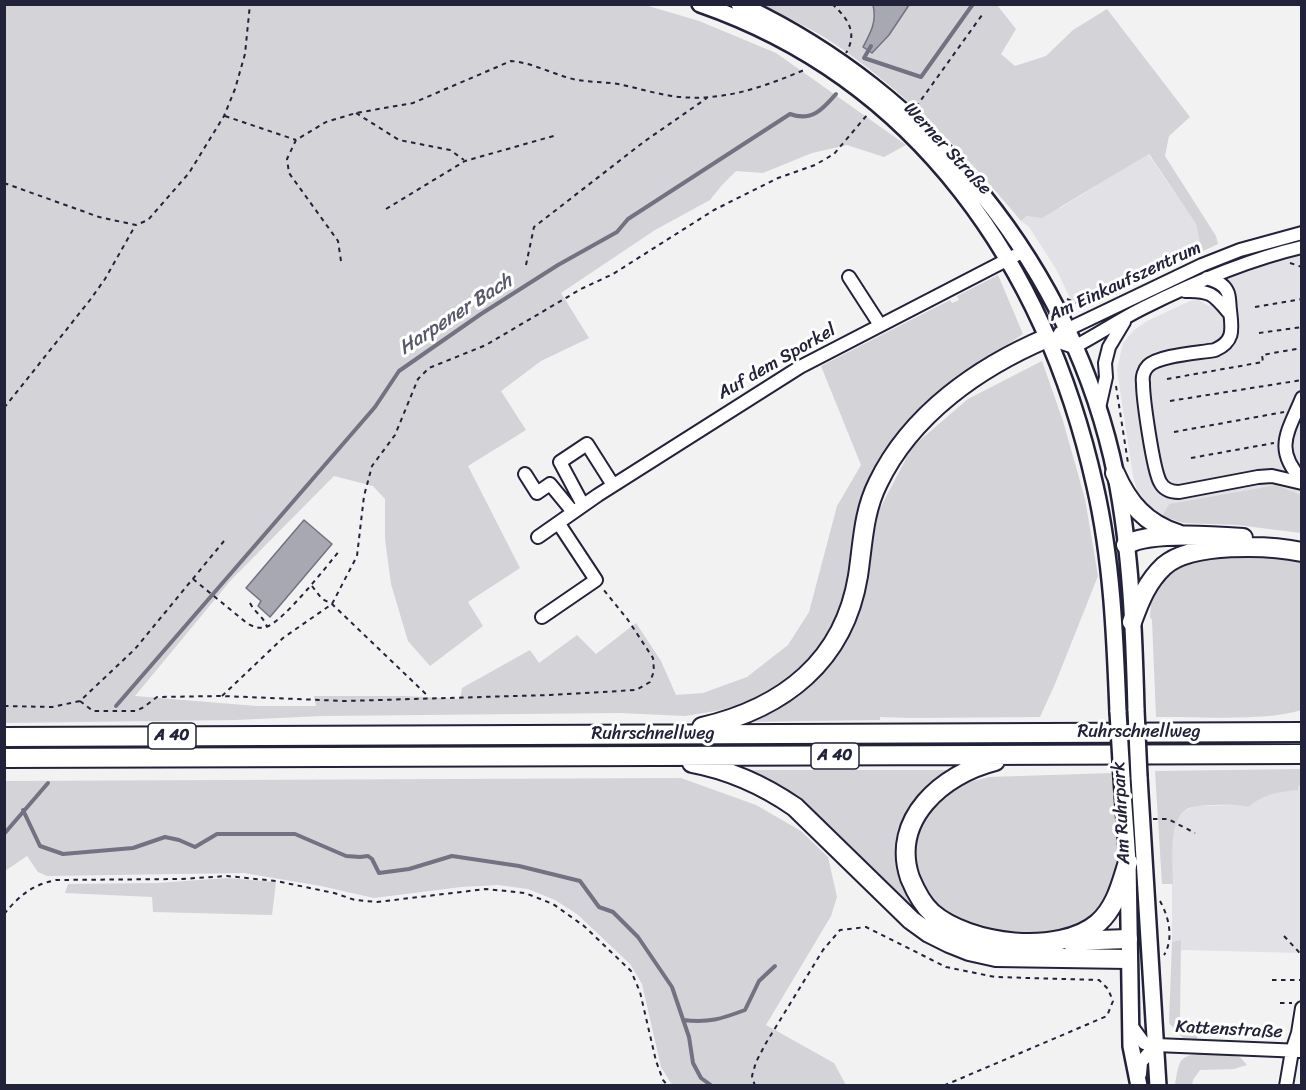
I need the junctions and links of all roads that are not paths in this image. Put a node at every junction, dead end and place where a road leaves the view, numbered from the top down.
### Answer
1 (700, 4) edge
2 (738, 4) edge
3 (1302, 233) edge
4 (1302, 248) edge
5 (1024, 251) junction
6 (1008, 258) junction
7 (849, 277) dead end
8 (1207, 278) junction
9 (1177, 292) junction
10 (1230, 314) junction
11 (1126, 318) junction
12 (880, 325) junction
13 (1067, 331) junction
14 (1047, 338) junction
15 (1074, 346) junction
16 (1302, 398) edge
17 (1099, 408) junction
18 (1122, 469) junction
19 (525, 474) dead end
20 (1302, 482) edge
21 (613, 485) junction
22 (578, 508) junction
23 (560, 524) junction
24 (1195, 536) junction
25 (538, 537) dead end
26 (1302, 543) edge
27 (1126, 544) junction
28 (1302, 552) edge
29 (1108, 570) junction
30 (542, 617) dead end
31 (1132, 622) junction
32 (1302, 721) edge
33 (1250, 732) junction
34 (1302, 732) edge
35 (632, 734) junction
36 (4, 737) edge
37 (1302, 754) edge
38 (1039, 755) junction
39 (630, 756) junction
40 (4, 758) edge
41 (1128, 862) junction
42 (1149, 935) junction
43 (1128, 939) junction
44 (1052, 941) junction
45 (1128, 959) junction
46 (1302, 1008) edge
47 (1130, 1024) junction
48 (1156, 1045) junction
49 (1297, 1051) edge
50 (1139, 1086) edge
51 (1158, 1086) edge
52 (1286, 1086) edge

1 - 6 main road, Werner Straße
2 - 5 main road, Werner Straße
3 - 13 street, Am Einkaufszentrum
4 - 8 street, Am Einkaufszentrum
5 - 6 street, Auf dem Sporkel
5 - 13 main road, Werner Straße
6 - 12 street, Auf dem Sporkel
6 - 14 main road, Werner Straße
7 - 12 street
8 - 9 street, Am Einkaufszentrum
8 - 10 street, Am Einkaufszentrum
9 - 10 street, Am Einkaufszentrum
9 - 11 street, Am Einkaufszentrum
10 - 20 street, Am Einkaufszentrum
11 - 15 street, Am Einkaufszentrum
11 - 17 street, Am Einkaufszentrum
12 - 21 street, Auf dem Sporkel
13 - 14 street, Am Einkaufszentrum
13 - 15 main road, Am Ruhrpark
14 - 15 street, Am Einkaufszentrum
14 - 29 main road, Am Ruhrpark
14 - 35 highway
15 - 17 main road, Am Ruhrpark
16 - 20 street, Am Einkaufszentrum
17 - 18 main road, Am Ruhrpark
18 - 24 highway
18 - 27 main road, Am Ruhrpark
19 - 22 street
21 - 22 street, Auf dem Sporkel
21 - 22 street
22 - 23 street, Auf dem Sporkel
23 - 25 street, Auf dem Sporkel
23 - 30 street
24 - 26 highway
24 - 27 highway
27 - 29 main road
27 - 31 main road, Am Ruhrpark
28 - 31 highway
29 - 41 main road, Am Ruhrpark, bridge
31 - 42 main road, Am Ruhrpark, bridge
32 - 33 highway
33 - 34 highway, Ruhrschnellweg / A 40
33 - 35 highway, Ruhrschnellweg / A 40
35 - 36 highway, Ruhrschnellweg / A 40
37 - 38 highway, Ruhrschnellweg / A 40
38 - 39 highway, Ruhrschnellweg / A 40
38 - 44 highway
39 - 40 highway, Ruhrschnellweg / A 40
39 - 45 highway
41 - 43 main road, Am Ruhrpark
41 - 44 highway
42 - 43 main road
42 - 45 main road
42 - 48 main road, Am Ruhrpark
43 - 44 highway
43 - 45 main road, Am Ruhrpark
45 - 47 main road, Am Ruhrpark
46 - 49 street
47 - 48 street, Kattenstraße
47 - 50 main road, Am Ruhrpark
48 - 49 street, Kattenstraße
48 - 50 street, Kattenstraße
48 - 51 main road, Am Ruhrpark
49 - 52 street

